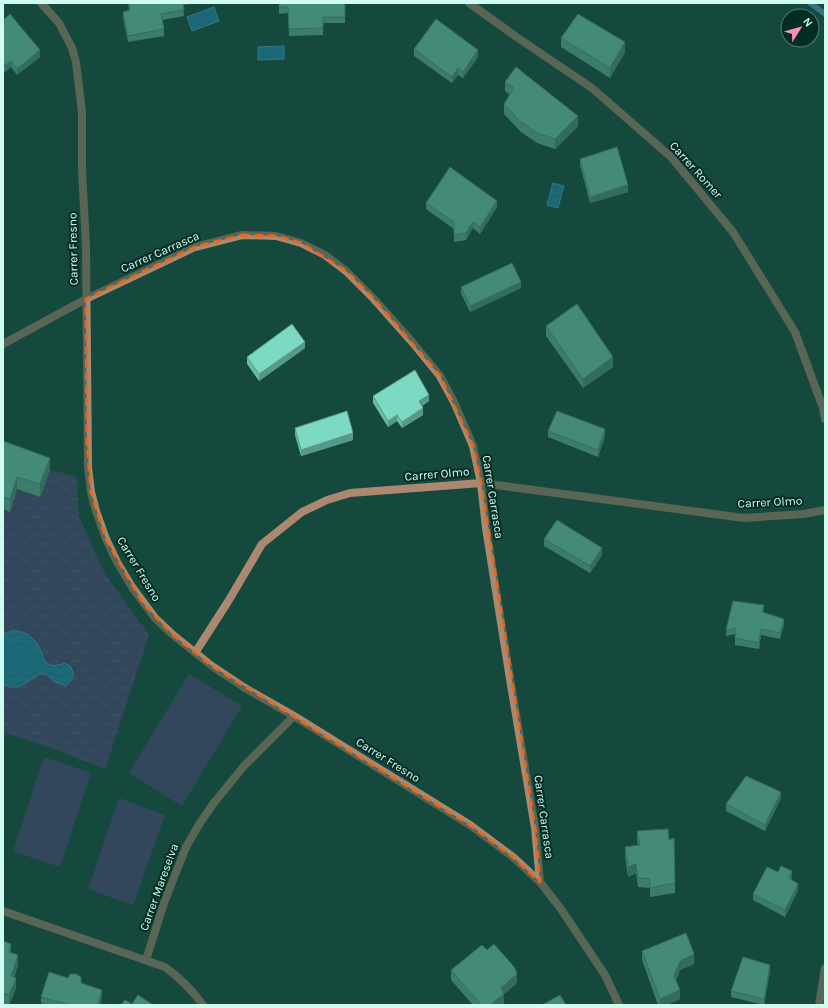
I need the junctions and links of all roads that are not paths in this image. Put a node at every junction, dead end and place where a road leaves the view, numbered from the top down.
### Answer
1 (41, 3) edge
2 (469, 3) edge
3 (86, 299) junction
4 (3, 344) edge
5 (825, 419) edge
6 (481, 483) junction
7 (825, 510) edge
8 (195, 653) junction
9 (294, 716) junction
10 (540, 882) junction
11 (3, 911) edge
12 (146, 960) junction
13 (825, 968) edge
14 (203, 1005) edge
15 (619, 1005) edge
16 (819, 1005) edge

1 - 3 street, Carrer Fresno
2 - 5 street, Carrer Romer
3 - 4 street, Carrer Carrasca
3 - 6 street, Carrer Carrasca
3 - 8 street, Carrer Fresno
6 - 7 street, Carrer Olmo
6 - 8 street, Carrer Olmo
6 - 10 street, Carrer Carrasca
8 - 9 street, Carrer Fresno
9 - 10 street, Carrer Fresno
9 - 12 street, Carrer Mareselva
10 - 15 street, Carrer Fresno
11 - 12 street
12 - 14 street
13 - 16 street

